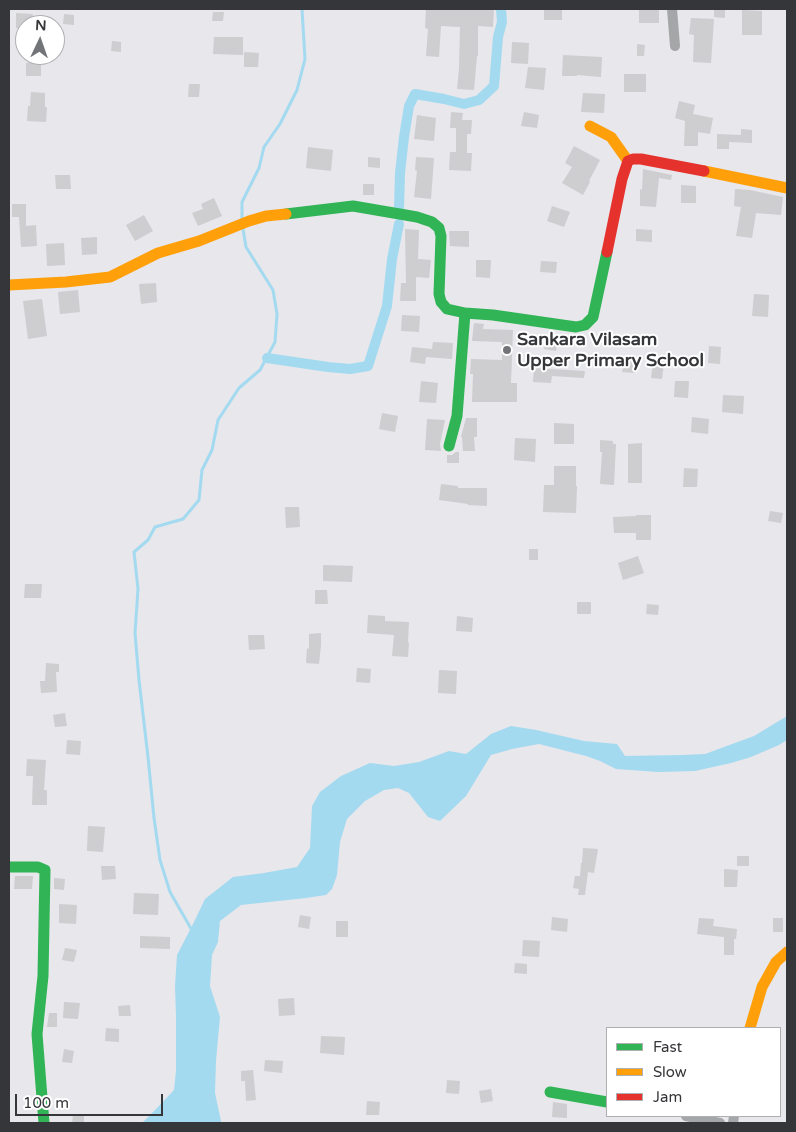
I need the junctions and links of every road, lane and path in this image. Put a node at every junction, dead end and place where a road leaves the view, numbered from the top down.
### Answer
1 (672, 9) edge
2 (675, 46) dead end
3 (590, 126) dead end
4 (628, 161) junction
5 (787, 188) edge
6 (9, 285) edge
7 (465, 313) junction
8 (449, 446) dead end
9 (9, 867) edge
10 (787, 952) edge
11 (750, 1027) edge
12 (550, 1092) dead end
13 (606, 1102) edge
14 (691, 1117) edge
15 (44, 1123) edge
16 (720, 1123) edge

1 - 2 street
3 - 4 main road
4 - 5 main road
4 - 7 main road
6 - 7 main road
7 - 8 main road
9 - 15 main road
10 - 11 main road
12 - 13 main road
14 - 16 street

